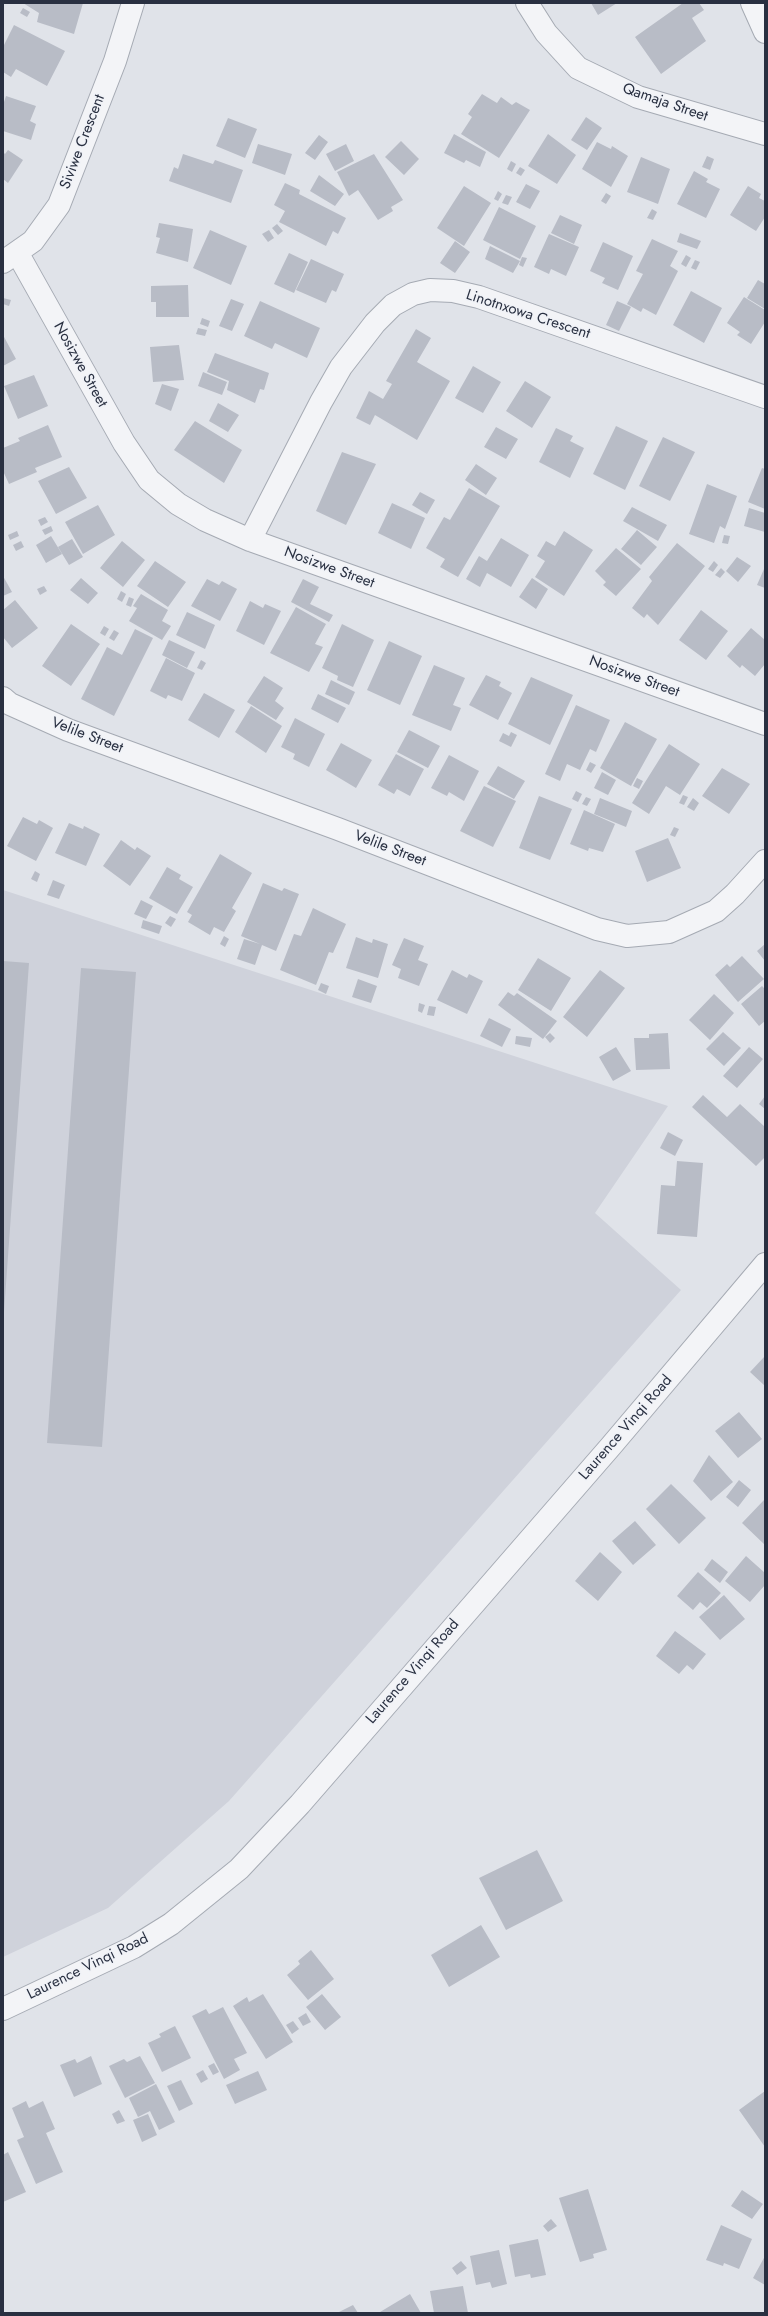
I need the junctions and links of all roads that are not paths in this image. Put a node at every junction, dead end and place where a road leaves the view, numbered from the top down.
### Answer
1 (133, 3) edge
2 (527, 3) edge
3 (752, 3) edge
4 (765, 32) edge
5 (765, 134) edge
6 (10, 258) edge
7 (765, 396) edge
8 (250, 540) junction
9 (3, 698) edge
10 (765, 724) edge
11 (765, 861) edge
12 (765, 1264) edge
13 (3, 2009) edge

1 - 6 street, Siviwe Crescent
2 - 5 street, Qamaja Street
3 - 4 street
6 - 8 street, Nosizwe Street
7 - 8 street, Linotnxowa Crescent
8 - 10 street, Nosizwe Street
9 - 11 street, Velile Street
12 - 13 street, Laurence Vinqi Road

